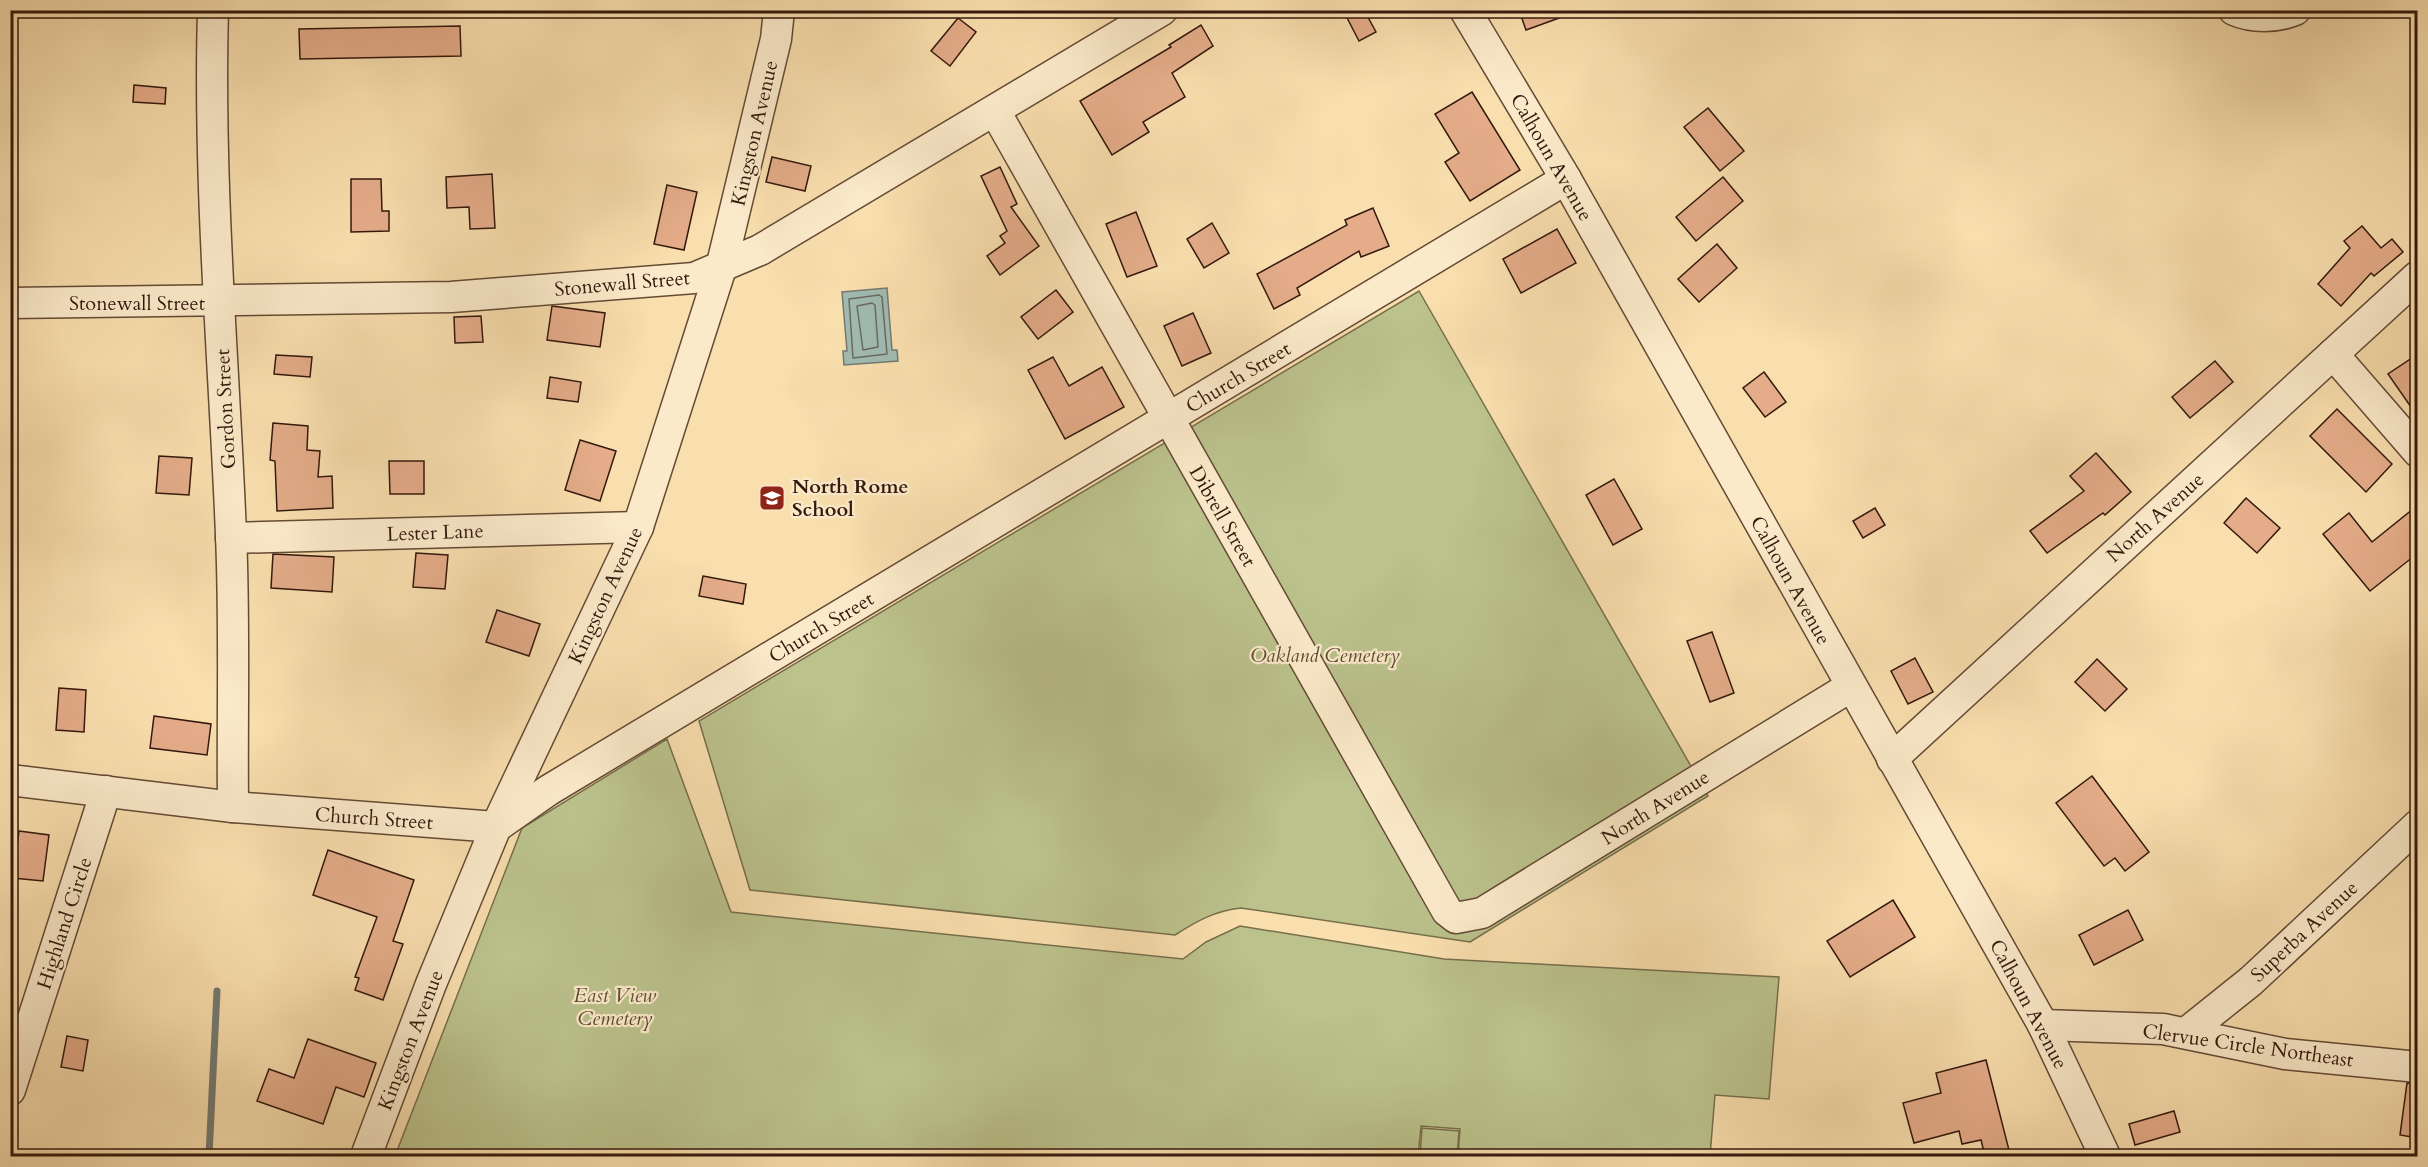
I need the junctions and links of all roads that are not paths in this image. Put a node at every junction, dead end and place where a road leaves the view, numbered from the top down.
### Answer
1 (213, 10) edge
2 (779, 10) edge
3 (1162, 10) edge
4 (1465, 10) edge
5 (2234, 10) edge
6 (2295, 10) edge
7 (994, 111) junction
8 (1566, 179) junction
9 (722, 268) junction
10 (2418, 276) edge
11 (219, 302) junction
12 (10, 303) edge
13 (2333, 354) junction
14 (1168, 419) junction
15 (2418, 452) edge
16 (638, 527) junction
17 (231, 538) junction
18 (1850, 687) junction
19 (1893, 759) junction
20 (10, 780) edge
21 (106, 791) junction
22 (233, 807) junction
23 (2418, 825) edge
24 (496, 827) junction
25 (1456, 918) joint
26 (2043, 1025) junction
27 (2186, 1033) junction
28 (2418, 1067) edge
29 (10, 1090) edge
30 (366, 1156) edge
31 (2105, 1156) edge

1 - 11 street, Gordon Street
2 - 9 street, Kingston Avenue
3 - 7 street, Stonewall Street
4 - 8 street, Calhoun Avenue
5 - 6 street
7 - 9 street, Stonewall Street
7 - 14 street, Dibrell Street
8 - 14 street, Church Street
8 - 18 street, Calhoun Avenue
9 - 11 street, Stonewall Street
9 - 16 street, Kingston Avenue
10 - 13 street, North Avenue
11 - 12 street, Stonewall Street
11 - 17 street, Gordon Street
13 - 15 street
13 - 19 street, North Avenue
14 - 24 street, Church Street
14 - 25 street, Dibrell Street
16 - 17 street, Lester Lane
16 - 24 street, Kingston Avenue
17 - 22 street, Gordon Street
18 - 19 street, Calhoun Avenue
18 - 25 street, North Avenue
19 - 26 street, Calhoun Avenue
20 - 21 street, Church Street
21 - 22 street, Church Street
21 - 29 street, Highland Circle
22 - 24 street, Church Street
23 - 27 street, Superba Avenue
24 - 30 street, Kingston Avenue
26 - 27 street, Clervue Circle Northeast
26 - 31 street, Calhoun Avenue
27 - 28 street, Clervue Circle Northeast

